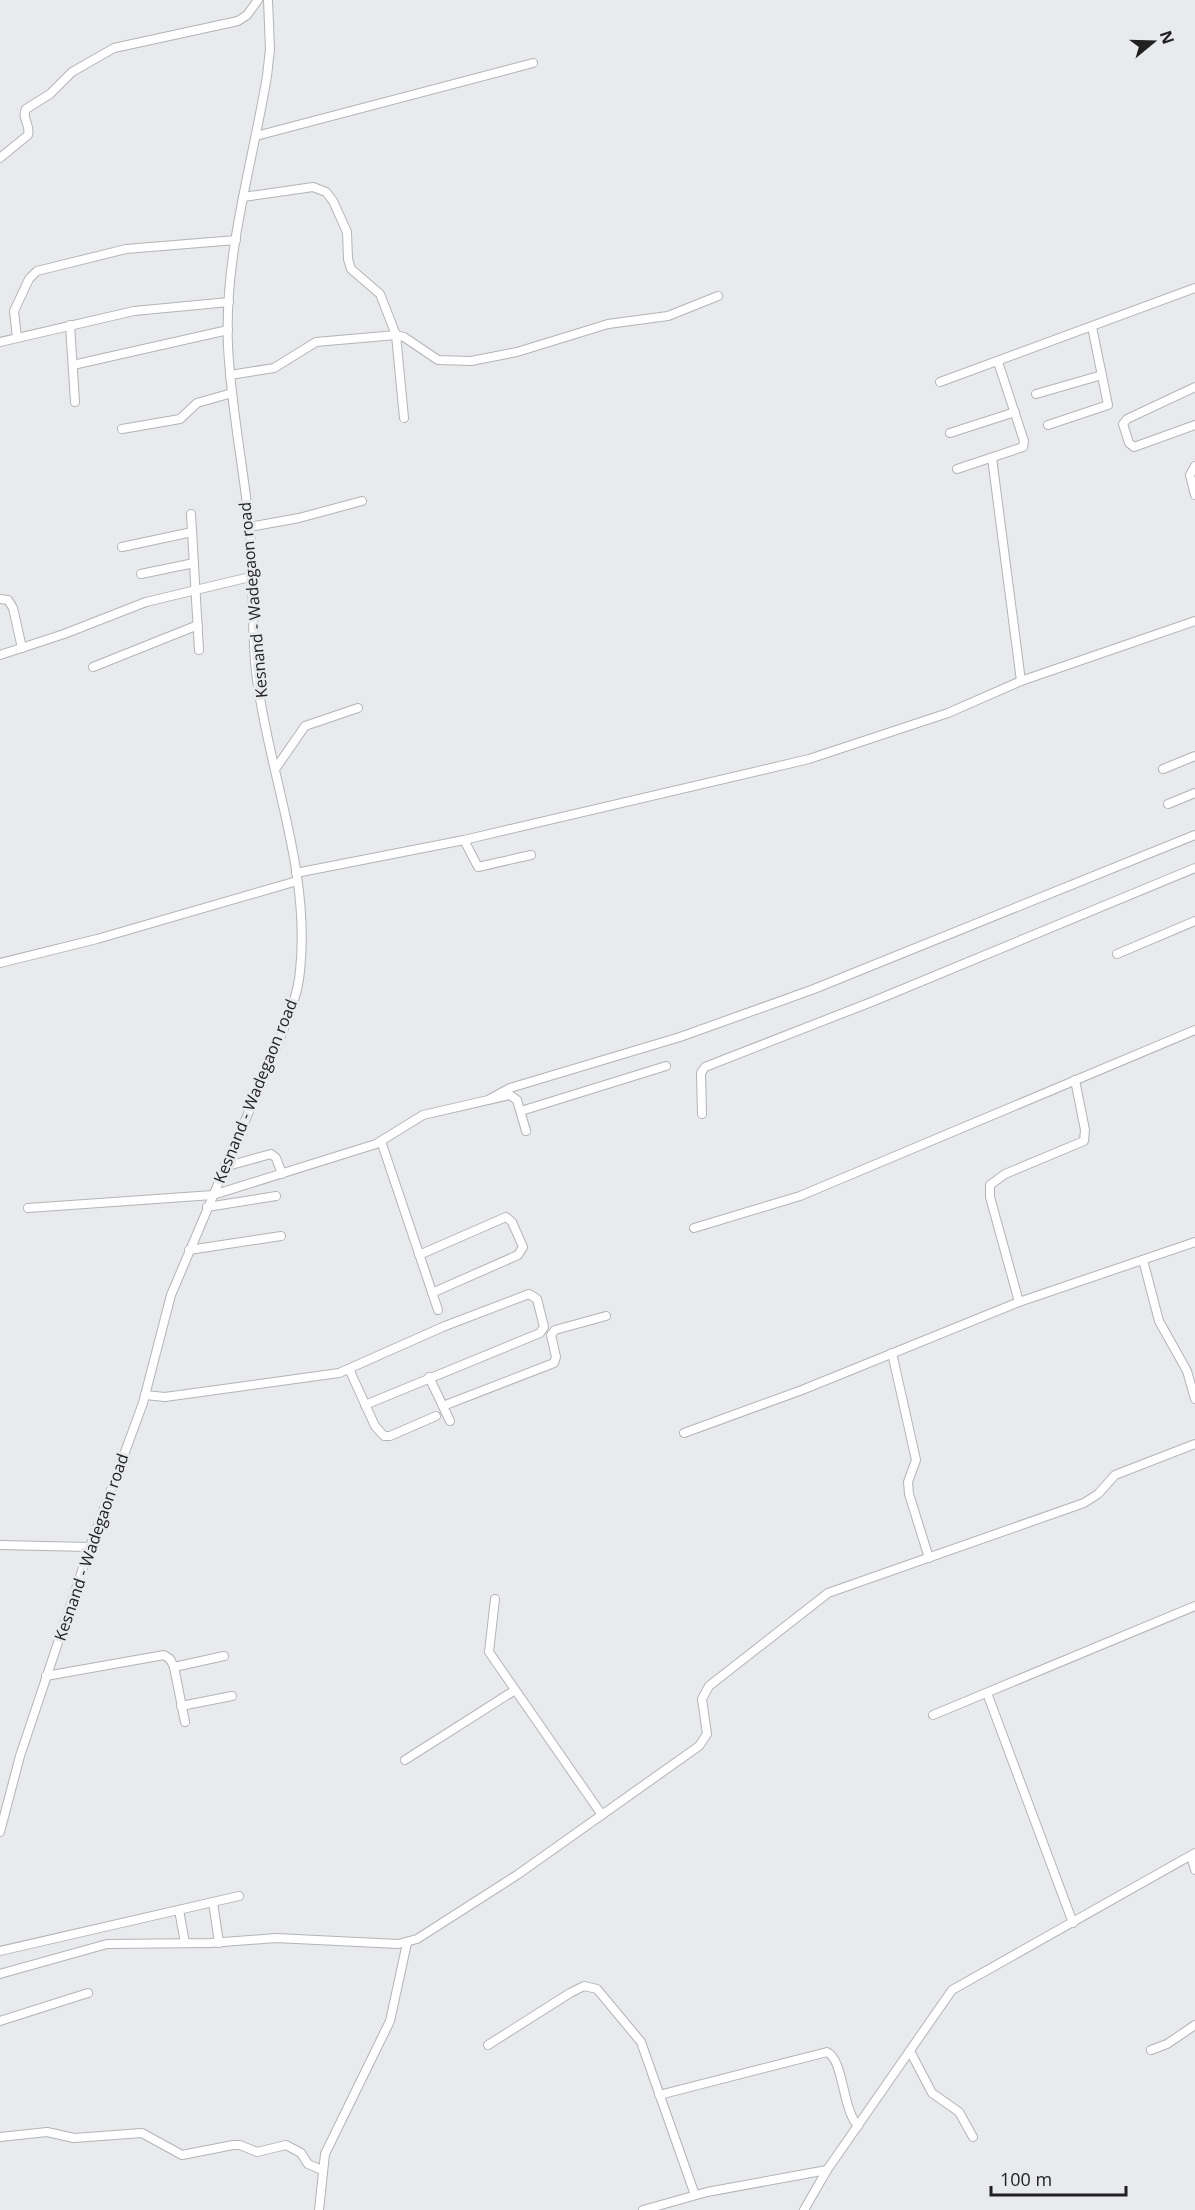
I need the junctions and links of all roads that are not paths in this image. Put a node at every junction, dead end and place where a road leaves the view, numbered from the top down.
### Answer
1 (258, 0) edge
2 (268, 0) edge
3 (533, 63) dead end
4 (256, 136) junction
5 (0, 158) edge
6 (243, 197) junction
7 (236, 240) junction
8 (1195, 288) edge
9 (718, 296) dead end
10 (229, 302) junction
11 (70, 325) junction
12 (1092, 327) junction
13 (228, 330) junction
14 (396, 335) junction
15 (16, 338) junction
16 (0, 342) edge
17 (998, 362) junction
18 (73, 365) junction
19 (230, 375) junction
20 (1102, 375) junction
21 (940, 382) dead end
22 (1195, 387) edge
23 (232, 393) junction
24 (1036, 394) dead end
25 (75, 402) dead end
26 (1015, 412) junction
27 (404, 418) dead end
28 (1048, 424) dead end
29 (1195, 425) edge
30 (122, 429) dead end
31 (950, 433) dead end
32 (992, 458) junction
33 (1195, 465) edge
34 (957, 469) dead end
35 (1195, 495) edge
36 (362, 501) dead end
37 (191, 514) dead end
38 (249, 527) junction
39 (192, 532) junction
40 (122, 547) dead end
41 (194, 563) junction
42 (141, 574) dead end
43 (254, 576) junction
44 (196, 589) junction
45 (0, 599) edge
46 (1195, 621) edge
47 (198, 625) junction
48 (21, 648) junction
49 (199, 650) dead end
50 (0, 655) edge
51 (93, 667) dead end
52 (1021, 681) junction
53 (358, 708) dead end
54 (1195, 756) edge
55 (276, 768) junction
56 (1163, 769) dead end
57 (1195, 794) edge
58 (1168, 804) dead end
59 (1195, 835) edge
60 (464, 840) junction
61 (531, 855) dead end
62 (1195, 868) edge
63 (296, 877) junction
64 (1195, 921) edge
65 (1117, 954) dead end
66 (0, 963) edge
67 (1195, 1030) edge
68 (666, 1066) dead end
69 (1075, 1080) junction
70 (490, 1099) junction
71 (520, 1111) junction
72 (702, 1114) dead end
73 (526, 1131) dead end
74 (381, 1141) junction
75 (224, 1167) junction
76 (282, 1174) junction
77 (213, 1195) junction
78 (276, 1196) dead end
79 (207, 1207) junction
80 (28, 1208) dead end
81 (694, 1228) dead end
82 (281, 1236) dead end
83 (1195, 1242) edge
84 (189, 1250) junction
85 (419, 1255) junction
86 (1143, 1260) junction
87 (432, 1293) junction
88 (1019, 1302) junction
89 (438, 1310) dead end
90 (606, 1316) dead end
91 (543, 1329) junction
92 (553, 1333) junction
93 (892, 1353) junction
94 (349, 1369) junction
95 (429, 1377) junction
96 (145, 1395) junction
97 (1195, 1399) edge
98 (365, 1404) junction
99 (442, 1406) junction
100 (436, 1416) dead end
101 (450, 1421) dead end
102 (684, 1433) dead end
103 (1195, 1444) edge
104 (0, 1545) edge
105 (90, 1547) junction
106 (928, 1558) junction
107 (495, 1599) dead end
108 (1195, 1606) edge
109 (224, 1656) dead end
110 (174, 1668) junction
111 (46, 1676) junction
112 (515, 1690) junction
113 (987, 1693) junction
114 (232, 1696) dead end
115 (181, 1706) junction
116 (933, 1715) dead end
117 (185, 1722) dead end
118 (405, 1760) dead end
119 (602, 1815) junction
120 (0, 1832) edge
121 (1193, 1854) edge
122 (1195, 1870) edge
123 (239, 1896) dead end
124 (213, 1902) junction
125 (179, 1910) junction
126 (1073, 1923) junction
127 (97, 1928) junction
128 (185, 1943) junction
129 (219, 1943) junction
130 (407, 1943) junction
131 (102, 1945) junction
132 (0, 1951) edge
133 (0, 1974) edge
134 (88, 1993) dead end
135 (0, 2021) edge
136 (1195, 2025) edge
137 (488, 2045) dead end
138 (1151, 2050) dead end
139 (910, 2051) junction
140 (659, 2095) junction
141 (858, 2126) junction
142 (0, 2137) edge
143 (973, 2137) dead end
144 (322, 2170) junction
145 (827, 2170) junction
146 (694, 2195) junction
147 (319, 2210) edge
148 (643, 2210) edge
149 (804, 2210) edge

1 - 5 street
2 - 4 street, Kesnand - Wadegaon road
3 - 4 street
4 - 6 street, Kesnand - Wadegaon road
6 - 7 street, Kesnand - Wadegaon road
6 - 14 street
7 - 10 street, Kesnand - Wadegaon road
7 - 15 street
8 - 12 street
9 - 14 street
10 - 11 street
10 - 13 street, Kesnand - Wadegaon road
11 - 15 street
11 - 18 street
12 - 17 street
12 - 20 street
13 - 18 street
13 - 19 street, Kesnand - Wadegaon road
14 - 19 street
14 - 27 street
15 - 16 street
17 - 21 street
17 - 26 street
18 - 25 street
19 - 23 street, Kesnand - Wadegaon road
20 - 24 street
20 - 28 street
22 - 29 street
23 - 30 street
23 - 38 street, Kesnand - Wadegaon road
26 - 31 street
26 - 32 street
32 - 34 street
32 - 52 street
33 - 35 street
36 - 38 street
37 - 39 street
38 - 43 street, Kesnand - Wadegaon road
39 - 40 street
39 - 41 street
41 - 42 street
41 - 44 street
43 - 44 street
43 - 55 street, Kesnand - Wadegaon road
44 - 47 street
44 - 48 street
45 - 48 street
46 - 52 street
47 - 49 street
47 - 51 street
48 - 50 street
52 - 60 street
53 - 55 street
54 - 56 street
55 - 63 street, Kesnand - Wadegaon road
57 - 58 street
59 - 70 street
60 - 61 street
60 - 63 street
62 - 72 street
63 - 66 street
63 - 75 street, Kesnand - Wadegaon road
64 - 65 street
67 - 69 street
68 - 71 street
69 - 81 street
69 - 88 street
70 - 71 street
70 - 74 street
71 - 73 street
74 - 76 street
74 - 85 street
75 - 76 street
75 - 77 street, Kesnand - Wadegaon road
76 - 77 street
77 - 79 street, Kesnand - Wadegaon road
77 - 80 street
78 - 79 street
79 - 84 street, Kesnand - Wadegaon road
82 - 84 street
83 - 86 street
84 - 96 street, Kesnand - Wadegaon road
85 - 87 street
85 - 87 street
86 - 88 street
86 - 97 street
87 - 89 street
88 - 93 street
90 - 92 street
91 - 92 street
91 - 94 street
91 - 95 street
92 - 99 street
93 - 102 street
93 - 106 street
94 - 96 street
94 - 98 street
95 - 98 street
95 - 99 street
96 - 105 street, Kesnand - Wadegaon road
98 - 100 street
99 - 101 street
103 - 106 street
104 - 105 street
105 - 111 street, Kesnand - Wadegaon road
106 - 119 street
107 - 112 street
108 - 113 street
109 - 110 street
110 - 111 street
110 - 115 street
111 - 120 street, Kesnand - Wadegaon road
112 - 118 street
112 - 119 street
113 - 116 street
113 - 126 street
114 - 115 street
115 - 117 street
119 - 130 street
121 - 122 street
121 - 126 street
123 - 124 street
124 - 125 street
124 - 129 street
125 - 127 street
125 - 128 street
126 - 139 street
127 - 131 street
127 - 132 street
128 - 129 street
128 - 131 street
129 - 130 street
130 - 144 street
131 - 133 street
134 - 135 street
136 - 138 street
137 - 140 street
139 - 141 street
139 - 143 street
140 - 141 street
140 - 146 street
141 - 145 street
142 - 144 street
144 - 147 street
145 - 146 street
145 - 149 street
146 - 148 street

